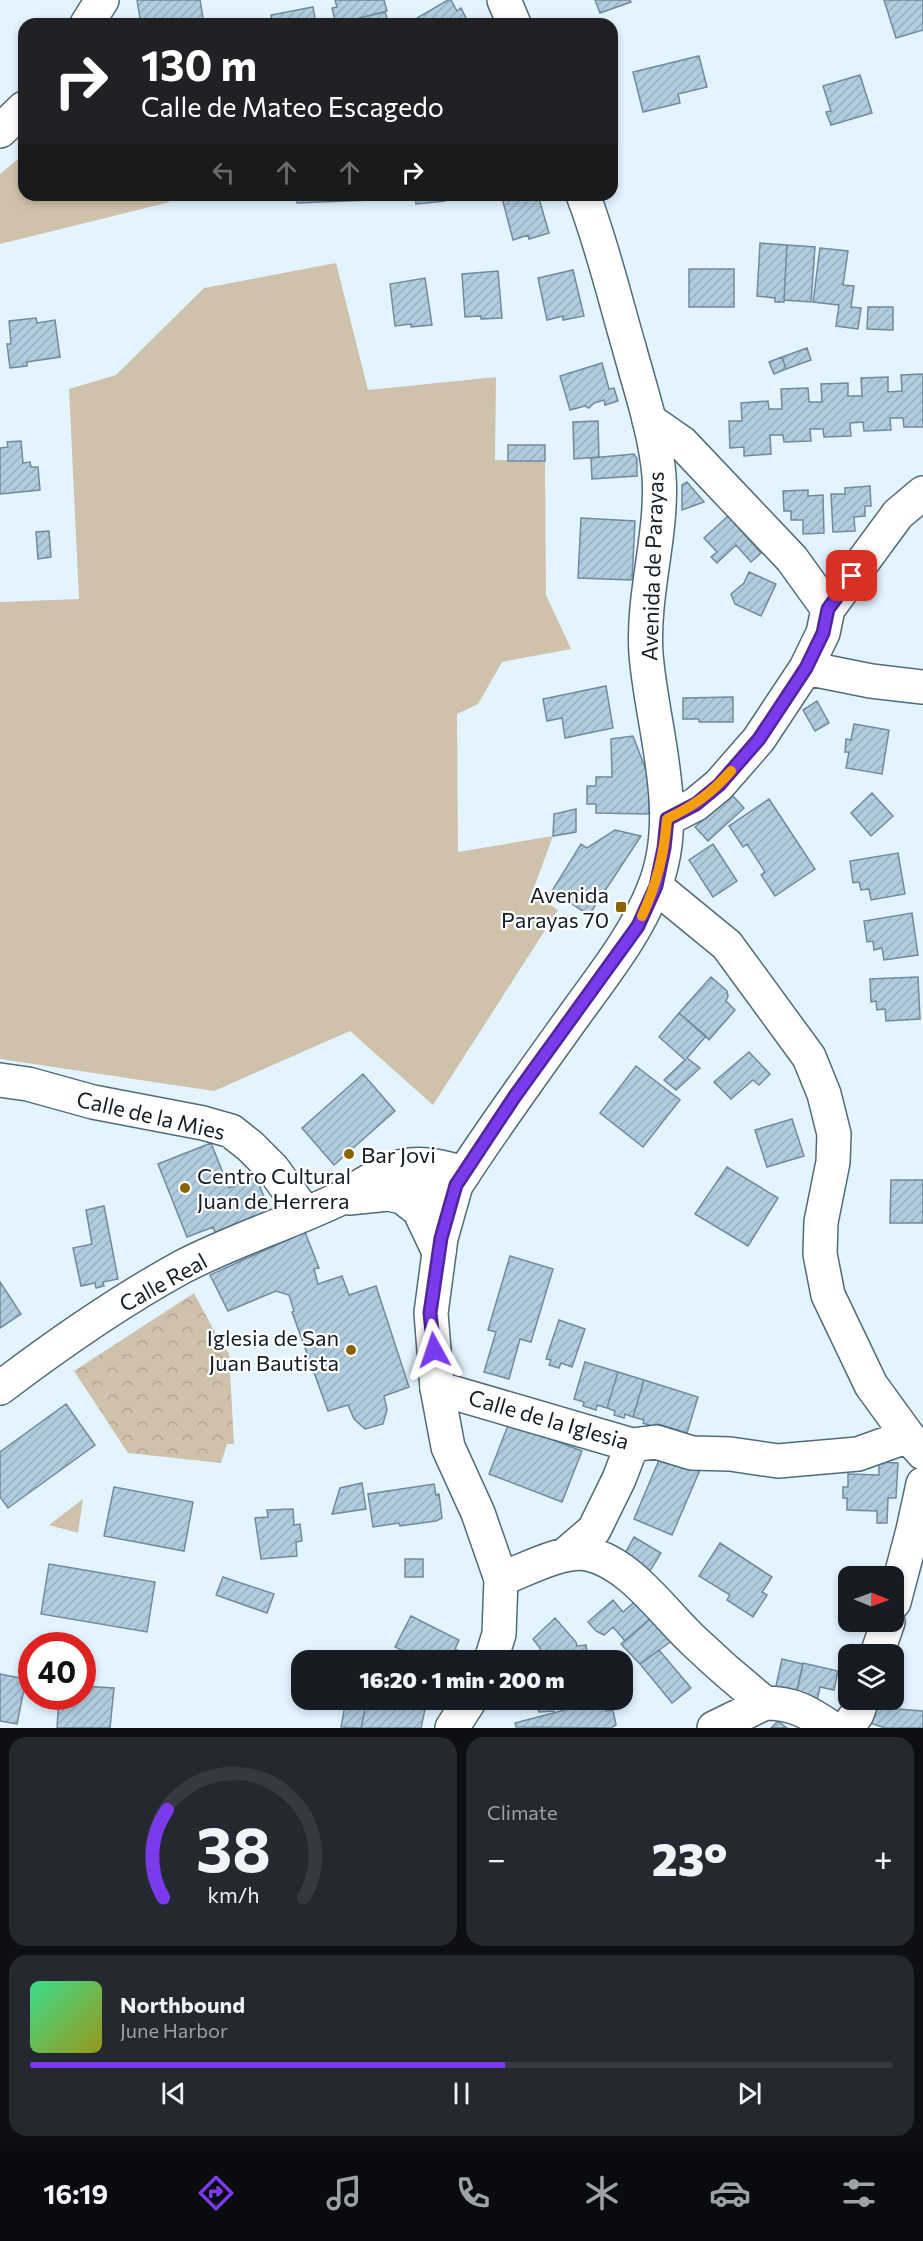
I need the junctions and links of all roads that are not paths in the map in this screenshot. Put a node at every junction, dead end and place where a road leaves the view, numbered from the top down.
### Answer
1 (102, 0) edge
2 (504, 0) edge
3 (91, 18) edge
4 (512, 18) edge
5 (18, 114) edge
6 (0, 131) edge
7 (585, 201) edge
8 (649, 420) junction
9 (923, 493) edge
10 (828, 609) junction
11 (806, 668) junction
12 (923, 687) edge
13 (667, 819) junction
14 (656, 886) junction
15 (0, 1080) edge
16 (460, 1179) junction
17 (402, 1197) junction
18 (338, 1199) junction
19 (305, 1213) junction
20 (439, 1252) junction
21 (0, 1388) edge
22 (437, 1388) junction
23 (915, 1444) edge
24 (632, 1445) junction
25 (923, 1484) edge
26 (566, 1554) junction
27 (904, 1566) edge
28 (501, 1580) junction
29 (494, 1650) edge
30 (765, 1703) junction
31 (464, 1710) edge
32 (858, 1710) edge
33 (452, 1728) edge
34 (714, 1728) edge
35 (831, 1728) edge
36 (847, 1728) edge

1 - 3 street
2 - 4 street
5 - 6 street
7 - 8 street, Avenida de Parayas
8 - 10 street
8 - 13 street, Avenida de Parayas
9 - 10 street
10 - 11 street
11 - 12 street
11 - 13 street
13 - 14 street, Avenida de Parayas
14 - 16 street, Avenida de Parayas
14 - 23 street
15 - 19 street, Calle de la Mies
16 - 17 street, Calle Real
16 - 18 street, Calle Real
16 - 20 street, Avenida de Parayas
17 - 18 street, Calle Real
17 - 20 street
18 - 19 street, Calle Real
19 - 21 street, Calle Real
20 - 22 street, Avenida de Parayas
22 - 24 street, Calle de la Iglesia
22 - 28 street, Avenida de Parayas
23 - 24 street, Calle de la Iglesia
24 - 26 street
25 - 27 street
26 - 28 street
26 - 30 street
28 - 29 street, Avenida de Parayas
30 - 34 street
30 - 35 street
31 - 33 street
32 - 36 street

